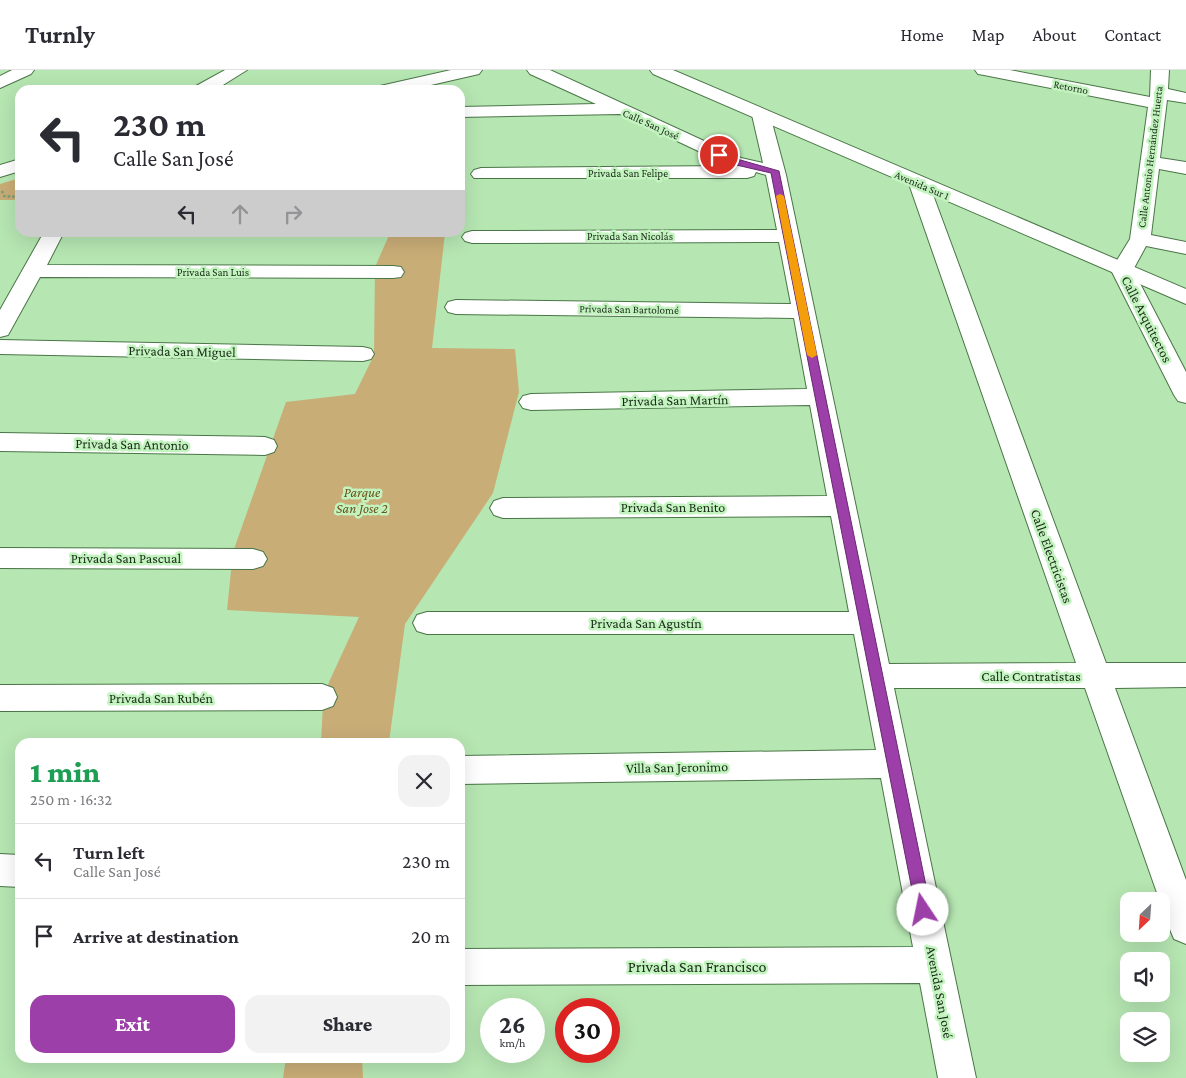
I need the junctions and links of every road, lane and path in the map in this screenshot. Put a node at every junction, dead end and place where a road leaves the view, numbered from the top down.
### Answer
1 (25, 70) edge
2 (238, 70) edge
3 (473, 70) edge
4 (536, 70) edge
5 (659, 70) edge
6 (984, 70) edge
7 (1160, 70) edge
8 (0, 83) edge
9 (211, 85) edge
10 (408, 85) edge
11 (1186, 98) edge
12 (1159, 99) junction
13 (623, 109) junction
14 (465, 112) edge
15 (761, 116) junction
16 (1151, 162) junction
17 (15, 166) edge
18 (1186, 168) edge
19 (0, 171) edge
20 (775, 171) junction
21 (481, 174) dead end
22 (919, 184) junction
23 (0, 197) edge
24 (15, 198) edge
25 (788, 236) junction
26 (51, 237) edge
27 (472, 237) dead end
28 (1140, 239) junction
29 (1186, 248) edge
30 (1122, 270) junction
31 (33, 271) junction
32 (393, 272) dead end
33 (1186, 297) edge
34 (456, 307) dead end
35 (803, 311) junction
36 (0, 330) edge
37 (0, 348) edge
38 (363, 354) dead end
39 (1179, 366) edge
40 (1186, 395) edge
41 (820, 397) junction
42 (530, 402) dead end
43 (0, 442) edge
44 (265, 446) dead end
45 (842, 506) junction
46 (503, 508) dead end
47 (0, 558) edge
48 (253, 559) dead end
49 (427, 623) dead end
50 (865, 623) junction
51 (1186, 675) edge
52 (876, 676) junction
53 (1096, 676) junction
54 (322, 697) dead end
55 (0, 698) edge
56 (894, 764) junction
57 (465, 770) edge
58 (0, 870) edge
59 (15, 870) edge
60 (1186, 928) edge
61 (934, 965) junction
62 (465, 967) edge
63 (957, 1078) edge

1 - 8 street
2 - 9 street
3 - 10 street
4 - 13 street
5 - 15 street, Avenida Sur 1
6 - 12 street, Retorno
7 - 12 street, Calle Antonio Hernández Huerta
11 - 12 street, Retorno
12 - 16 street, Calle Antonio Hernández Huerta
13 - 14 street, Calle San José
13 - 20 street, Calle San José
15 - 20 street, Avenida San José
15 - 22 street, Avenida Sur 1
16 - 18 street
16 - 28 street, Calle Antonio Hernández Huerta
17 - 19 street
20 - 21 street, Privada San Felipe
20 - 25 street, Avenida San José
22 - 30 street, Avenida Sur 1
22 - 53 street, Calle Electricistas
23 - 24 path
25 - 27 street, Privada San Nicolás
25 - 35 street, Avenida San José
26 - 31 street
28 - 29 street
28 - 30 street, Calle Antonio Hernández Huerta
30 - 33 street, Avenida Sur 1
30 - 39 street, Calle Arquitectos
31 - 32 street, Privada San Luis
31 - 36 street
34 - 35 street, Privada San Bartolomé
35 - 41 street, Avenida San José
37 - 38 street, Privada San Miguel
39 - 40 street, Calle Arquitectos
41 - 42 street, Privada San Martín
41 - 45 street, Avenida San José
43 - 44 street, Privada San Antonio
45 - 46 street, Privada San Benito
45 - 50 street, Avenida San José
47 - 48 street, Privada San Pascual
49 - 50 street, Privada San Agustín
50 - 52 street, Avenida San José
51 - 53 street, Calle Contratistas
52 - 53 street, Calle Contratistas
52 - 56 street, Avenida San José
53 - 60 street, Calle Electricistas
54 - 55 street, Privada San Rubén
56 - 57 street, Villa San Jeronimo
56 - 61 street, Avenida San José
58 - 59 street
61 - 62 street, Privada San Francisco
61 - 63 street, Avenida San José

